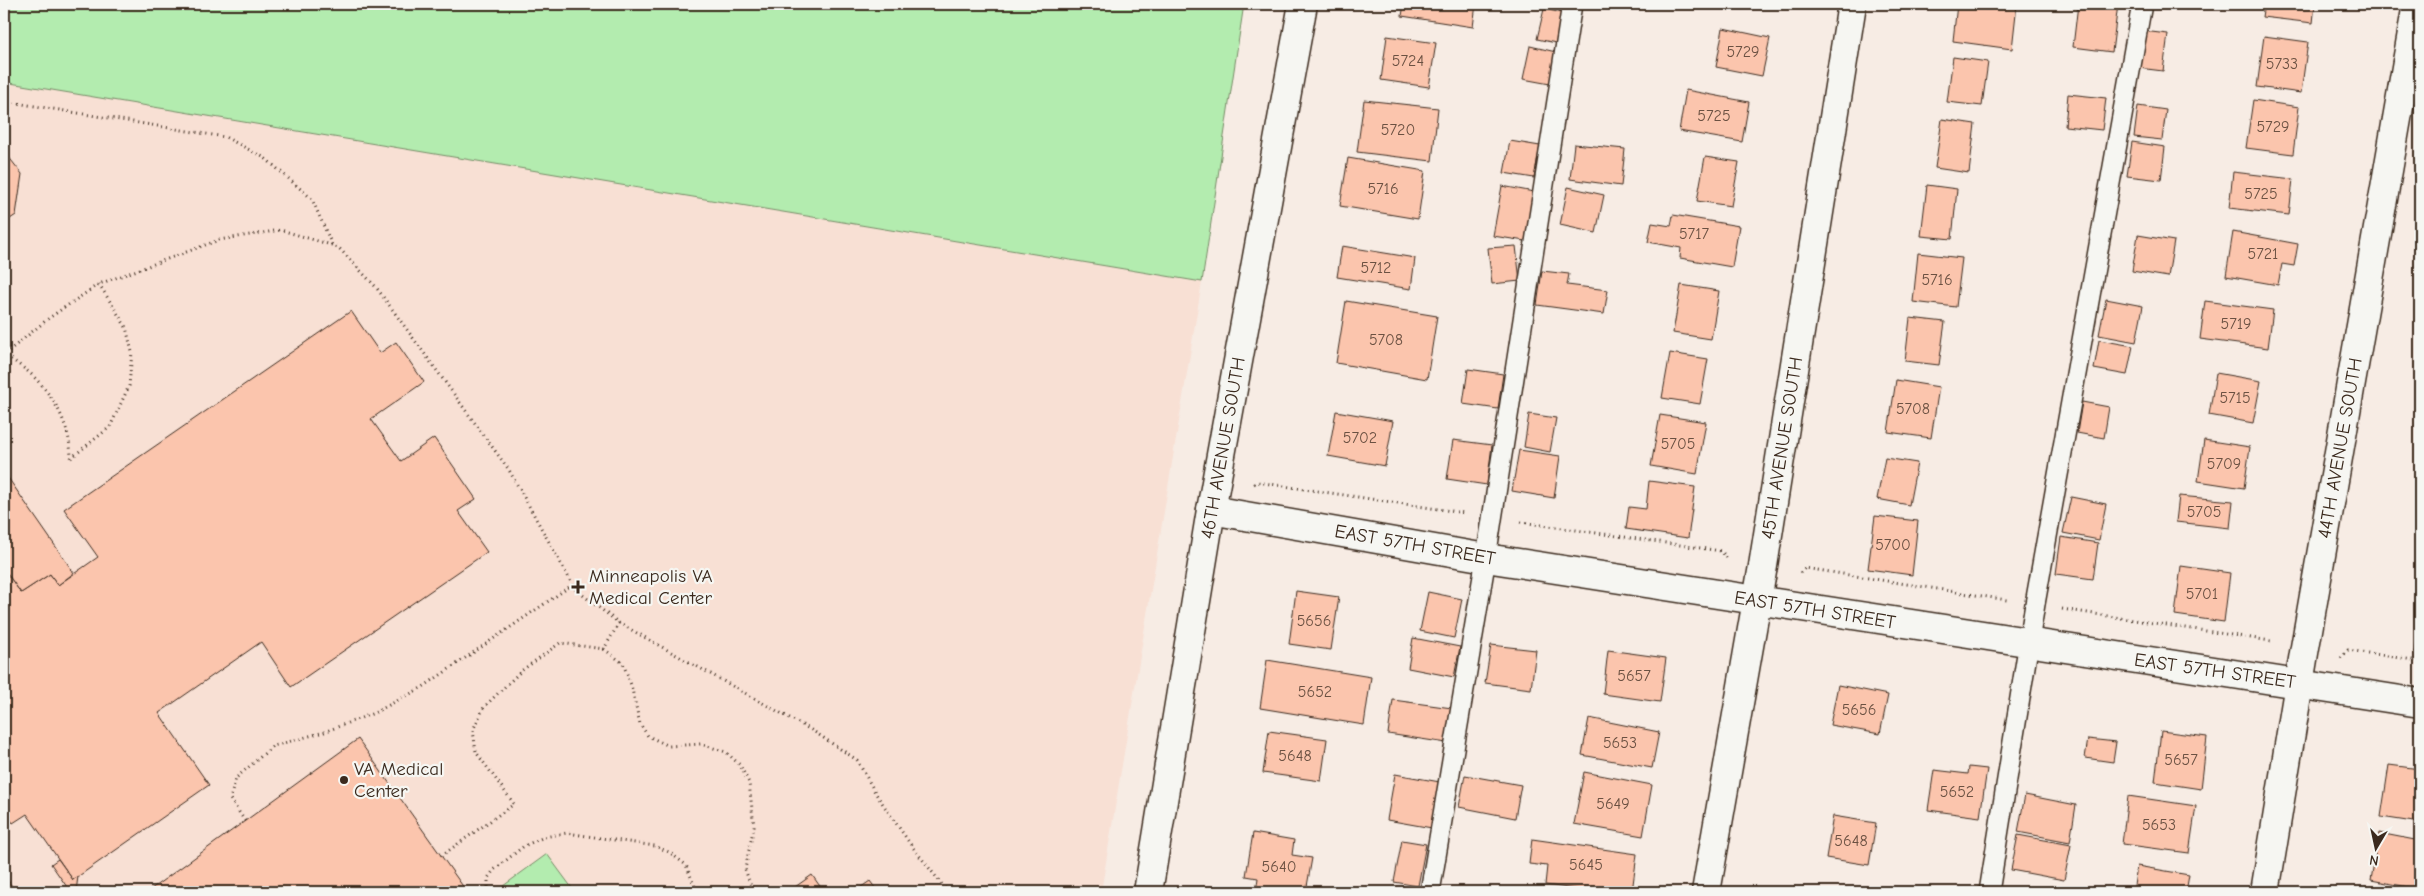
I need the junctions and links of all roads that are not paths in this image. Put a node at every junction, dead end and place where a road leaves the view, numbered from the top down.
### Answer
1 (1303, 4) edge
2 (1572, 4) edge
3 (1852, 4) edge
4 (2142, 4) edge
5 (2417, 4) edge
6 (1211, 510) junction
7 (1486, 558) junction
8 (1756, 600) junction
9 (2028, 643) junction
10 (2299, 684) junction
11 (2420, 703) edge
12 (1148, 892) edge
13 (1430, 892) edge
14 (1706, 892) edge
15 (1989, 892) edge
16 (2265, 892) edge

1 - 6 street, 46TH AVENUE SOUTH
2 - 7 lane
3 - 8 street, 45TH AVENUE SOUTH
4 - 9 lane
5 - 10 street, 44TH AVENUE SOUTH
6 - 7 street, EAST 57TH STREET
6 - 12 street, 46TH AVENUE SOUTH
7 - 8 street, EAST 57TH STREET
7 - 13 lane
8 - 9 street, EAST 57TH STREET
8 - 14 street, 45TH AVENUE SOUTH
9 - 10 street, EAST 57TH STREET
9 - 15 lane
10 - 11 street, EAST 57TH STREET
10 - 16 street, 44TH AVENUE SOUTH

